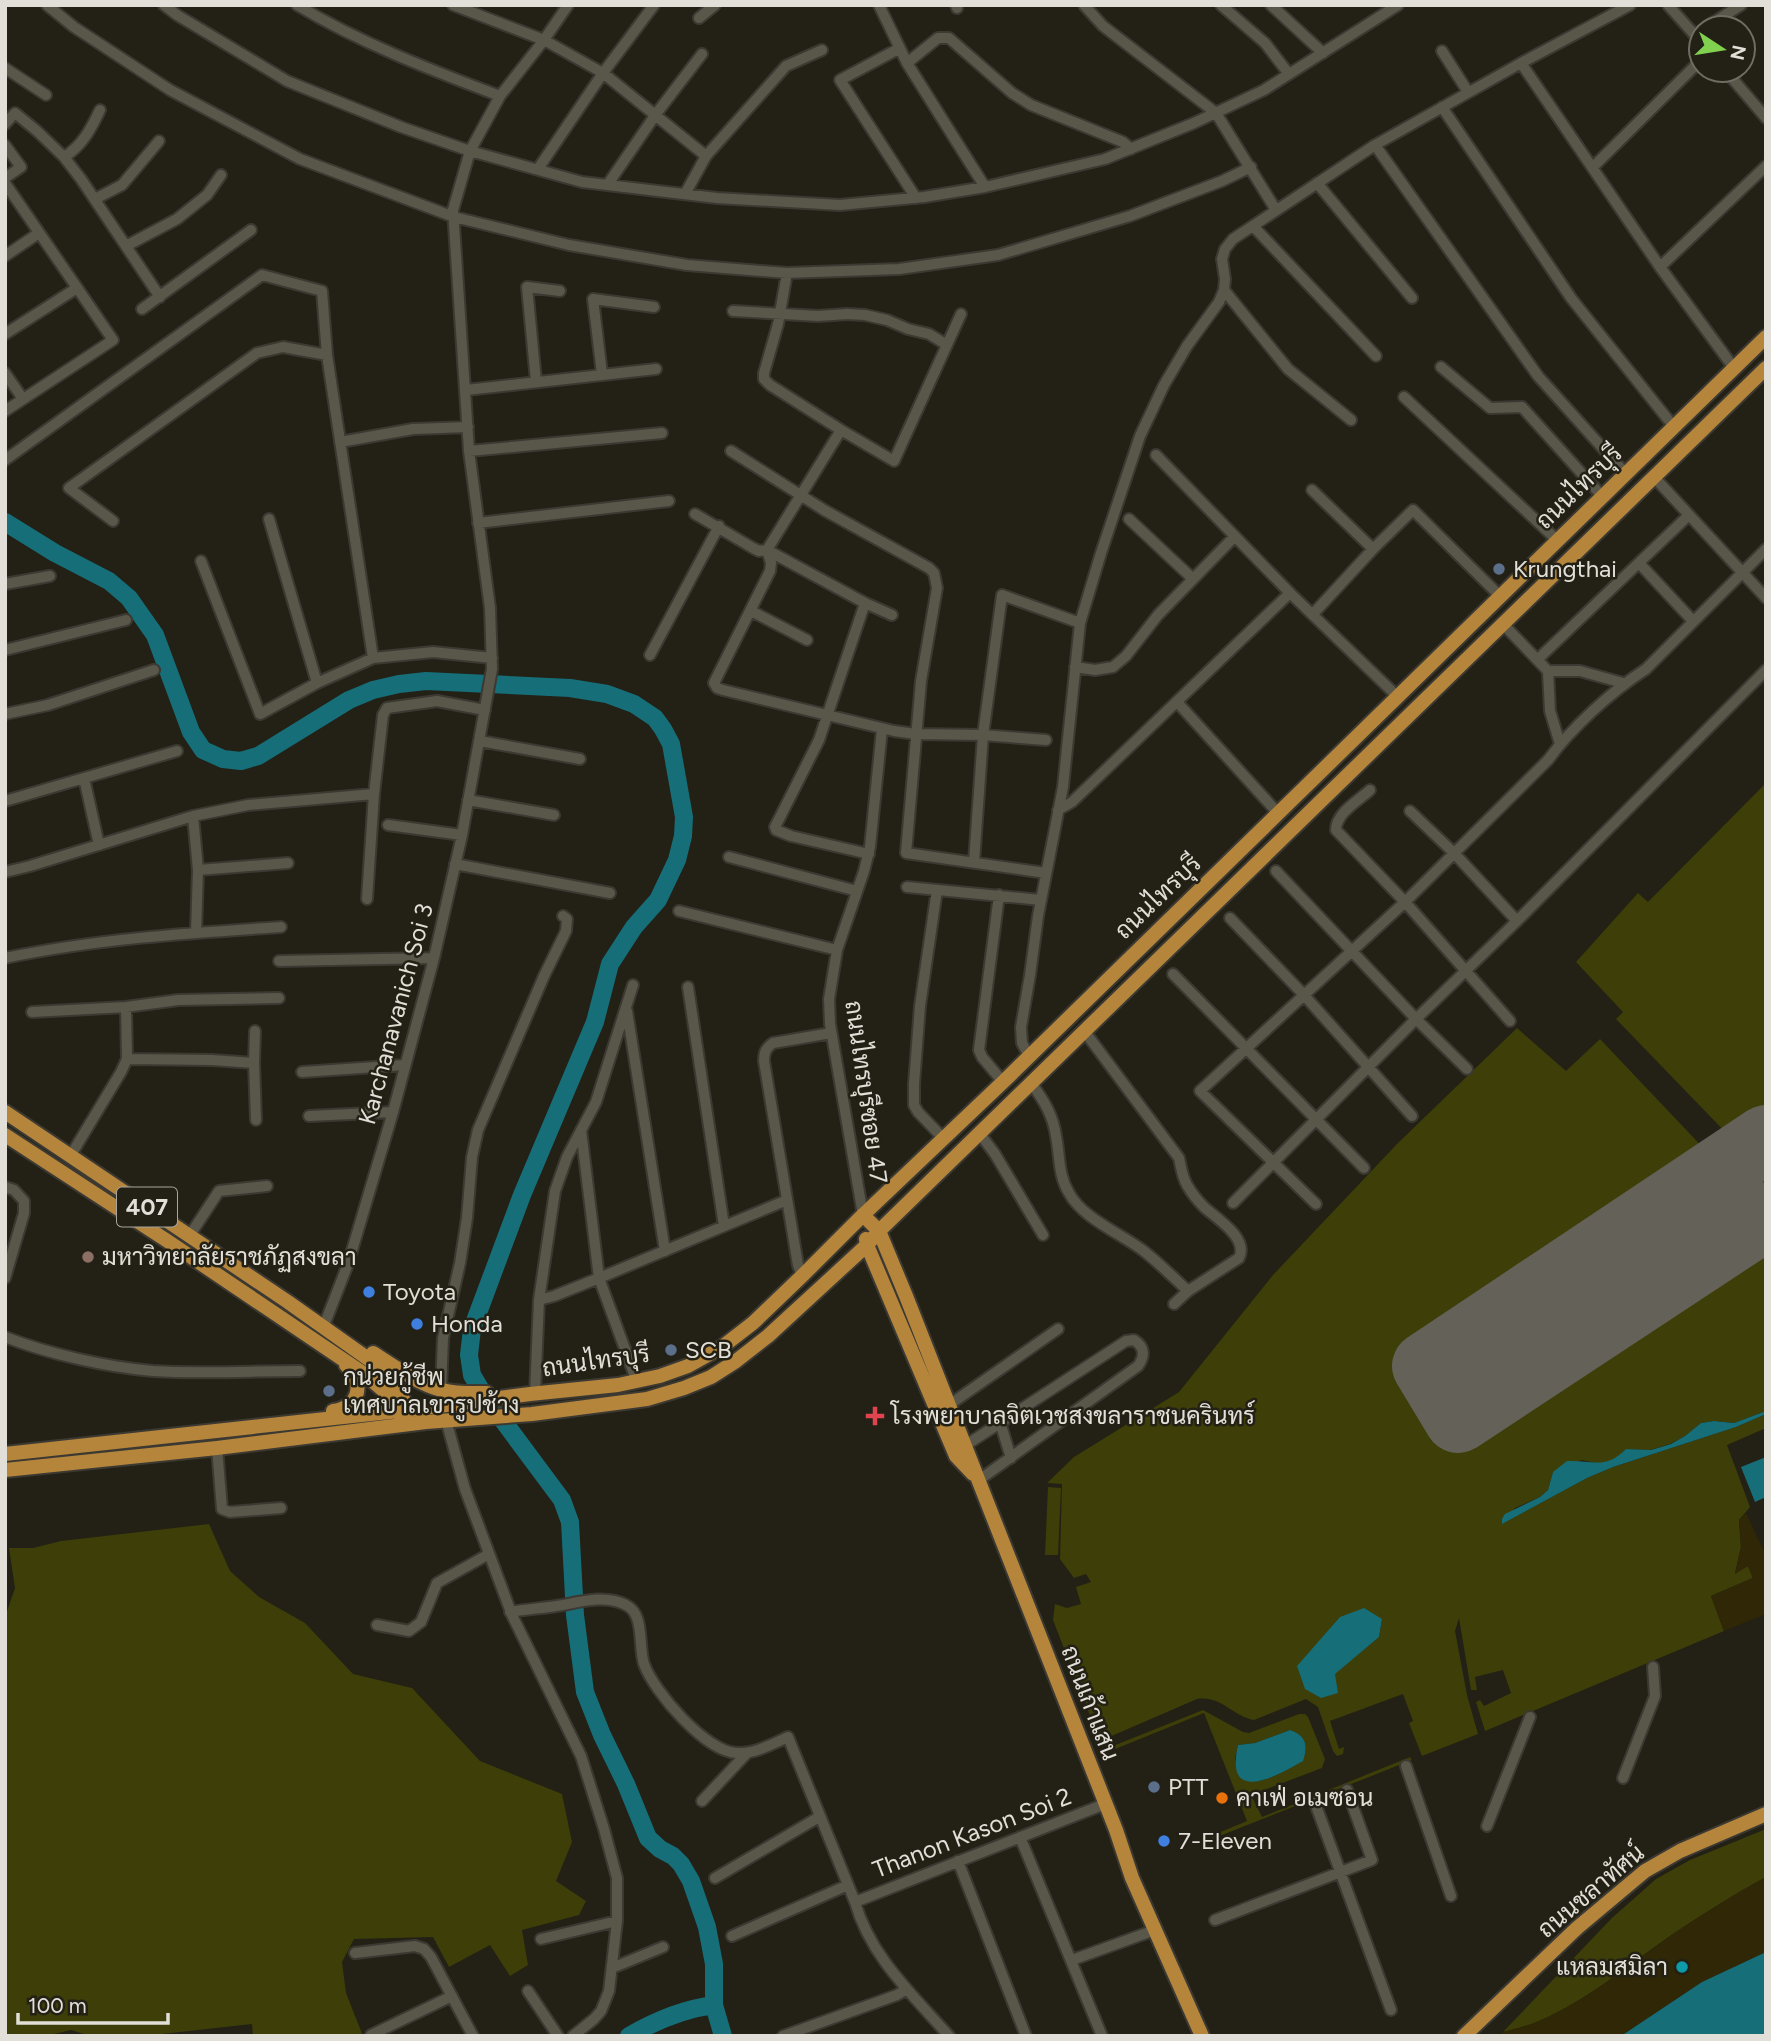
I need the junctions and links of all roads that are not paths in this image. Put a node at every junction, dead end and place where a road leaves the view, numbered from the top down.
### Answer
1 (47, 5) edge
2 (164, 5) edge
3 (297, 5) edge
4 (453, 5) edge
5 (568, 5) edge
6 (654, 5) edge
7 (715, 5) edge
8 (879, 5) edge
9 (1084, 5) edge
10 (1222, 5) edge
11 (1271, 5) edge
12 (1398, 5) edge
13 (1630, 5) edge
14 (1668, 5) edge
15 (699, 18) dead end
16 (1687, 22) edge
17 (544, 40) junction
18 (900, 48) junction
19 (822, 50) dead end
20 (1442, 51) dead end
21 (1323, 53) junction
22 (702, 54) dead end
23 (907, 63) junction
24 (1521, 63) junction
25 (5, 68) edge
26 (603, 73) junction
27 (1289, 74) junction
28 (1687, 74) edge
29 (1737, 84) edge
30 (1468, 93) junction
31 (46, 95) dead end
32 (500, 96) junction
33 (1442, 107) junction
34 (100, 110) dead end
35 (1216, 113) junction
36 (656, 114) junction
37 (1766, 118) edge
38 (5, 124) edge
39 (159, 141) dead end
40 (5, 145) edge
41 (1375, 145) junction
42 (1131, 149) junction
43 (470, 151) junction
44 (706, 156) junction
45 (64, 158) junction
46 (1766, 166) edge
47 (1251, 167) junction
48 (1594, 167) junction
49 (538, 169) junction
50 (221, 175) dead end
51 (5, 180) edge
52 (1317, 183) junction
53 (608, 184) junction
54 (985, 187) junction
55 (685, 194) junction
56 (916, 198) junction
57 (95, 199) junction
58 (1276, 210) junction
59 (454, 217) junction
60 (1253, 226) junction
61 (251, 230) dead end
62 (39, 233) junction
63 (126, 246) junction
64 (5, 256) edge
65 (1660, 267) junction
66 (787, 273) junction
67 (77, 288) junction
68 (1224, 290) junction
69 (560, 291) dead end
70 (160, 297) junction
71 (1412, 298) dead end
72 (653, 307) dead end
73 (142, 309) dead end
74 (733, 311) dead end
75 (780, 313) junction
76 (961, 314) dead end
77 (5, 334) edge
78 (1766, 337) edge
79 (947, 345) junction
80 (327, 355) junction
81 (1376, 356) dead end
82 (1441, 366) dead end
83 (1734, 368) junction
84 (1766, 368) edge
85 (656, 369) dead end
86 (5, 373) edge
87 (602, 374) junction
88 (536, 381) junction
89 (466, 390) junction
90 (1404, 397) dead end
91 (23, 399) junction
92 (5, 411) edge
93 (1351, 420) dead end
94 (468, 427) junction
95 (1674, 427) junction
96 (841, 430) junction
97 (662, 433) dead end
98 (340, 442) junction
99 (469, 451) junction
100 (732, 452) dead end
101 (1156, 455) dead end
102 (5, 460) edge
103 (1625, 473) junction
104 (1654, 477) junction
105 (1312, 490) dead end
106 (801, 495) junction
107 (1602, 496) junction
108 (669, 501) dead end
109 (695, 514) dead end
110 (1689, 515) junction
111 (269, 519) dead end
112 (1129, 519) dead end
113 (113, 521) dead end
114 (478, 523) junction
115 (719, 527) junction
116 (1235, 536) junction
117 (1557, 540) junction
118 (1373, 549) junction
119 (1766, 549) edge
120 (767, 550) junction
121 (201, 561) dead end
122 (1639, 563) junction
123 (1742, 572) junction
124 (50, 576) dead end
125 (1192, 578) junction
126 (5, 584) edge
127 (1290, 593) junction
128 (1500, 596) junction
129 (1766, 598) edge
130 (865, 603) junction
131 (1486, 609) junction
132 (751, 611) junction
133 (1313, 614) junction
134 (892, 615) dead end
135 (126, 620) dead end
136 (1693, 621) junction
137 (1080, 622) junction
138 (1503, 624) junction
139 (807, 640) dead end
140 (5, 650) edge
141 (650, 655) dead end
142 (373, 658) junction
143 (1538, 659) junction
144 (492, 664) junction
145 (1074, 667) junction
146 (155, 670) dead end
147 (1766, 670) edge
148 (1548, 671) junction
149 (317, 682) junction
150 (1623, 683) junction
151 (1396, 696) junction
152 (1177, 702) junction
153 (485, 710) junction
154 (5, 714) edge
155 (828, 717) junction
156 (882, 729) junction
157 (916, 734) junction
158 (983, 735) junction
159 (1046, 740) dead end
160 (480, 741) junction
161 (1560, 744) junction
162 (177, 751) dead end
163 (580, 759) dead end
164 (84, 778) junction
165 (1370, 790) dead end
166 (374, 794) junction
167 (468, 800) junction
168 (5, 801) edge
169 (1058, 810) junction
170 (1410, 811) dead end
171 (1277, 812) junction
172 (554, 815) dead end
173 (193, 816) junction
174 (387, 825) dead end
175 (461, 835) junction
176 (99, 845) junction
177 (869, 853) junction
178 (1454, 853) junction
179 (729, 858) dead end
180 (974, 862) junction
181 (288, 863) dead end
182 (455, 864) junction
183 (198, 870) junction
184 (1276, 871) dead end
185 (5, 872) edge
186 (1046, 873) junction
187 (907, 887) dead end
188 (937, 890) junction
189 (857, 891) junction
190 (610, 893) dead end
191 (999, 895) junction
192 (367, 899) dead end
193 (1041, 900) junction
194 (1405, 902) junction
195 (679, 911) dead end
196 (563, 916) dead end
197 (1230, 918) dead end
198 (1517, 921) junction
199 (281, 927) dead end
200 (196, 933) junction
201 (837, 950) junction
202 (1352, 950) junction
203 (5, 958) edge
204 (434, 958) junction
205 (279, 961) dead end
206 (1466, 971) junction
207 (1173, 974) dead end
208 (633, 985) dead end
209 (688, 988) dead end
210 (1304, 995) junction
211 (278, 998) dead end
212 (126, 1007) junction
213 (627, 1009) junction
214 (32, 1012) dead end
215 (1416, 1019) junction
216 (1510, 1021) dead end
217 (255, 1031) dead end
218 (1085, 1032) junction
219 (831, 1033) junction
220 (1247, 1048) junction
221 (1029, 1056) junction
222 (127, 1059) junction
223 (254, 1063) junction
224 (405, 1065) junction
225 (1367, 1067) junction
226 (1467, 1069) dead end
227 (302, 1072) dead end
228 (1003, 1082) junction
229 (1032, 1084) junction
230 (5, 1112) edge
231 (393, 1112) junction
232 (309, 1116) dead end
233 (1412, 1116) dead end
234 (1317, 1118) junction
235 (256, 1120) dead end
236 (581, 1130) junction
237 (979, 1134) junction
238 (5, 1135) edge
239 (944, 1139) junction
240 (71, 1156) junction
241 (1272, 1163) junction
242 (1364, 1168) dead end
243 (267, 1186) dead end
244 (5, 1187) edge
245 (787, 1200) junction
246 (1233, 1203) dead end
247 (1316, 1204) dead end
248 (863, 1215) junction
249 (723, 1226) junction
250 (879, 1231) junction
251 (190, 1235) junction
252 (1043, 1235) dead end
253 (867, 1245) junction
254 (665, 1251) junction
255 (802, 1276) junction
256 (5, 1278) edge
257 (599, 1278) junction
258 (1188, 1291) junction
259 (539, 1300) junction
260 (288, 1302) junction
261 (1174, 1304) dead end
262 (325, 1322) junction
263 (1058, 1329) dead end
264 (5, 1337) edge
265 (333, 1354) junction
266 (299, 1371) dead end
267 (637, 1382) junction
268 (441, 1390) junction
269 (533, 1394) junction
270 (463, 1398) junction
271 (949, 1405) junction
272 (403, 1416) junction
273 (452, 1420) junction
274 (1000, 1422) junction
275 (239, 1428) junction
276 (966, 1445) junction
277 (217, 1448) junction
278 (5, 1454) edge
279 (1011, 1458) junction
280 (5, 1470) edge
281 (979, 1480) junction
282 (281, 1508) dead end
283 (489, 1554) junction
284 (510, 1612) junction
285 (377, 1625) dead end
286 (1653, 1667) dead end
287 (1530, 1717) dead end
288 (747, 1753) junction
289 (1406, 1766) dead end
290 (1623, 1778) dead end
291 (1347, 1790) dead end
292 (702, 1801) dead end
293 (1315, 1803) dead end
294 (1105, 1804) junction
295 (1766, 1814) edge
296 (819, 1817) junction
297 (1487, 1826) dead end
298 (1020, 1837) junction
299 (958, 1861) junction
300 (1340, 1874) junction
301 (715, 1878) dead end
302 (848, 1885) junction
303 (1451, 1896) dead end
304 (855, 1902) junction
305 (1215, 1920) dead end
306 (617, 1921) junction
307 (732, 1936) dead end
308 (1158, 1936) junction
309 (541, 1939) dead end
310 (663, 1947) dead end
311 (355, 1954) dead end
312 (1072, 1960) junction
313 (612, 1968) junction
314 (907, 1989) junction
315 (528, 1991) dead end
316 (452, 1996) junction
317 (1391, 2010) dead end
318 (808, 2032) edge
319 (371, 2035) edge
320 (1464, 2035) edge
321 (473, 2036) edge
322 (558, 2036) edge
323 (573, 2036) edge
324 (783, 2036) edge
325 (949, 2036) edge
326 (1026, 2036) edge
327 (1102, 2036) edge
328 (1193, 2036) edge
329 (1202, 2036) edge

1 - 59 street
2 - 43 street
3 - 32 street
4 - 17 street
5 - 17 street, Karchanavanich Soi 3
6 - 26 street
7 - 15 street
8 - 18 street
9 - 35 street
10 - 27 street
11 - 21 street
12 - 21 street
13 - 24 street
14 - 16 street
17 - 26 street
17 - 32 street, Karchanavanich Soi 3
18 - 23 street
18 - 56 street
19 - 44 street
20 - 30 street
21 - 27 street
22 - 36 street
23 - 42 street
23 - 54 street
24 - 30 street
24 - 48 street
25 - 31 street
26 - 36 street
26 - 49 street
27 - 35 street
28 - 48 street
29 - 37 street
30 - 33 street
32 - 43 street, Karchanavanich Soi 3
33 - 41 street
33 - 95 street
34 - 45 street
35 - 42 street
35 - 47 street
36 - 44 street
36 - 53 street
38 - 45 street
39 - 57 street
40 - 51 street
41 - 52 street
41 - 103 street
42 - 54 street
43 - 49 street
43 - 59 street, Karchanavanich Soi 3
44 - 55 street
45 - 57 street
46 - 65 street
47 - 58 street
47 - 66 street
48 - 65 street
49 - 53 street
50 - 63 street
51 - 62 street
52 - 58 street
52 - 71 street
53 - 55 street
54 - 56 street
55 - 56 street
57 - 63 street
58 - 60 street
59 - 66 street
59 - 89 street, Karchanavanich Soi 3
60 - 68 street
60 - 81 street
61 - 70 street
62 - 64 street
62 - 67 street
63 - 70 street
65 - 83 street
66 - 75 street
67 - 77 street
67 - 91 street
68 - 93 street
68 - 137 street
69 - 88 street
70 - 73 street
72 - 87 street
74 - 75 street
75 - 79 street
75 - 96 street
76 - 79 street
78 - 83 main road, ถนนไทรบุรี
79 - 96 street
80 - 98 street
80 - 102 street
80 - 113 street
82 - 107 street
83 - 95 main road, ถนนไทรบุรี
84 - 104 main road, ถนนไทรบุรี
85 - 87 street
86 - 91 street
87 - 88 street
88 - 89 street
89 - 94 street, Karchanavanich Soi 3
90 - 117 street
91 - 92 street
94 - 98 street
94 - 99 street, Karchanavanich Soi 3
95 - 103 main road, ถนนไทรบุรี
96 - 106 street
97 - 99 street
98 - 142 street
99 - 114 street, Karchanavanich Soi 3
100 - 106 street
101 - 116 street
103 - 107 main road, ถนนไทรบุรี
104 - 110 street
104 - 138 main road, ถนนไทรบุรี
105 - 118 street
106 - 120 street
106 - 157 street
107 - 117 main road, ถนนไทรบุรี
108 - 114 street
109 - 115 street
110 - 122 street
110 - 123 street
111 - 149 street
112 - 125 street
114 - 144 street, Karchanavanich Soi 3
115 - 120 street
115 - 141 street
116 - 125 street
116 - 127 street
117 - 128 main road, ถนนไทรบุรี
118 - 128 street
118 - 133 street
119 - 123 street
120 - 130 street
120 - 132 street
121 - 149 street
122 - 136 street
122 - 143 street
123 - 129 street
123 - 136 street
124 - 126 street
125 - 145 street
127 - 133 street
127 - 152 street
128 - 131 main road, ถนนไทรบุรี
130 - 134 street
130 - 155 street
131 - 138 main road
131 - 151 main road, ถนนไทรบุรี
132 - 139 street
132 - 155 street
133 - 151 street
135 - 140 street
136 - 150 street
137 - 145 street
137 - 158 street
138 - 143 street
138 - 218 main road, ถนนไทรบุรี
142 - 144 street
142 - 149 street
143 - 148 street
144 - 153 street, Karchanavanich Soi 3
145 - 169 street
146 - 154 street
147 - 198 street
148 - 150 street
148 - 161 street
150 - 161 street
151 - 171 main road, ถนนไทรบุรี
152 - 169 street
152 - 171 street
153 - 160 street, Karchanavanich Soi 3
153 - 166 street
155 - 156 street
155 - 177 street
156 - 157 street
156 - 177 street, ถนนไทรบุรีซอย 47
157 - 158 street
157 - 180 street
158 - 159 street
158 - 180 street
160 - 163 street
160 - 167 street, Karchanavanich Soi 3
161 - 178 street
162 - 164 street
164 - 168 street
164 - 176 street
165 - 194 street
166 - 173 street
166 - 192 street
167 - 172 street
167 - 175 street, Karchanavanich Soi 3
169 - 186 street
170 - 178 street
171 - 221 main road, ถนนไทรบุรี
173 - 176 street
173 - 183 street
174 - 175 street
175 - 182 street, Karchanavanich Soi 3
176 - 185 street
177 - 189 street, ถนนไทรบุรีซอย 47
178 - 194 street
178 - 198 street
179 - 189 street
180 - 186 street
181 - 183 street
182 - 190 street
182 - 204 street, Karchanavanich Soi 3
183 - 200 street
184 - 202 street
186 - 193 street
187 - 188 street
188 - 191 street
188 - 239 street
189 - 201 street, ถนนไทรบุรีซอย 47
191 - 193 street
191 - 228 street
193 - 221 street
194 - 202 street
194 - 206 street
195 - 201 street
196 - 268 street
197 - 210 street
198 - 206 street
199 - 200 street
200 - 203 street
201 - 219 street, ถนนไทรบุรีซอย 47
202 - 210 street
202 - 215 street
204 - 205 street
204 - 224 street, Karchanavanich Soi 3
206 - 215 street
206 - 216 street
207 - 220 street
208 - 213 street
209 - 249 street
210 - 220 street
210 - 225 street
211 - 212 street
212 - 214 street
212 - 222 street
213 - 236 street
213 - 254 street
215 - 225 street
215 - 226 street
217 - 223 street
218 - 229 main road, ถนนไทรบุรี
218 - 258 street
219 - 245 street
219 - 248 street, ถนนไทรบุรีซอย 47
220 - 234 street
220 - 241 street
221 - 228 main road, ถนนไทรบุรี
222 - 223 street
222 - 240 street
223 - 235 street
224 - 227 street
224 - 231 street, Karchanavanich Soi 3
225 - 233 street
225 - 234 street
228 - 239 main road, ถนนไทรบุรี
229 - 237 main road, ถนนไทรบุรี
229 - 258 street
230 - 240 main road, 407
231 - 232 street
231 - 262 street, Karchanavanich Soi 3
234 - 241 street
234 - 242 street
236 - 257 street
236 - 259 street
237 - 250 main road, ถนนไทรบุรี
237 - 252 street
238 - 265 main road, 407
239 - 248 main road, ถนนไทรบุรี
240 - 251 main road, 407
241 - 246 street
241 - 247 street
243 - 251 street
244 - 256 street
245 - 249 street
245 - 255 street
248 - 250 main road
248 - 253 main road, ถนนเก้าแสน
248 - 255 main road, ถนนไทรบุรี
249 - 254 street
250 - 253 main road, ถนนไทรบุรี
250 - 271 main road, ถนนเก้าแสน
251 - 260 main road, 407
253 - 273 main road, ถนนไทรบุรี
253 - 281 main road, ถนนเก้าแสน
254 - 257 street
255 - 267 main road, ถนนไทรบุรี
257 - 259 street
257 - 267 street
258 - 261 street
259 - 269 street
260 - 262 main road
260 - 272 main road, 407
262 - 268 main road
263 - 271 street
264 - 266 street
265 - 272 main road, 407
265 - 275 main road
267 - 269 main road, ถนนไทรบุรี
268 - 270 main road
269 - 270 main road, ถนนไทรบุรี
270 - 272 main road
271 - 276 main road, ถนนเก้าแสน
272 - 273 main road, ถนนไทรบุรี
272 - 275 main road
272 - 277 main road
273 - 283 street
274 - 276 street
274 - 279 street
274 - 279 street
275 - 278 main road
276 - 281 main road, ถนนเก้าแสน
277 - 280 main road
277 - 282 street
279 - 281 street
281 - 294 main road, ถนนเก้าแสน
283 - 284 street
283 - 285 street
284 - 288 street
284 - 306 street
286 - 290 street
287 - 297 street
288 - 292 street
288 - 296 street
289 - 303 street
291 - 300 street
293 - 300 street
294 - 298 street, Thanon Kason Soi 2
294 - 308 main road, ถนนเก้าแสน
295 - 320 main road, ถนนชลาทัศน์
296 - 301 street
296 - 302 street
298 - 299 street, Thanon Kason Soi 2
298 - 312 street
299 - 304 street, Thanon Kason Soi 2
299 - 326 street
300 - 305 street
300 - 317 street
302 - 304 street
302 - 307 street
304 - 314 street
306 - 309 street
306 - 313 street
308 - 312 street
308 - 328 main road, ถนนเก้าแสน
308 - 329 main road, ถนนเก้าแสน
310 - 313 street
311 - 316 street
312 - 327 street
313 - 323 street
314 - 318 street
314 - 325 street
315 - 322 street
316 - 319 street
316 - 321 street
318 - 324 street

